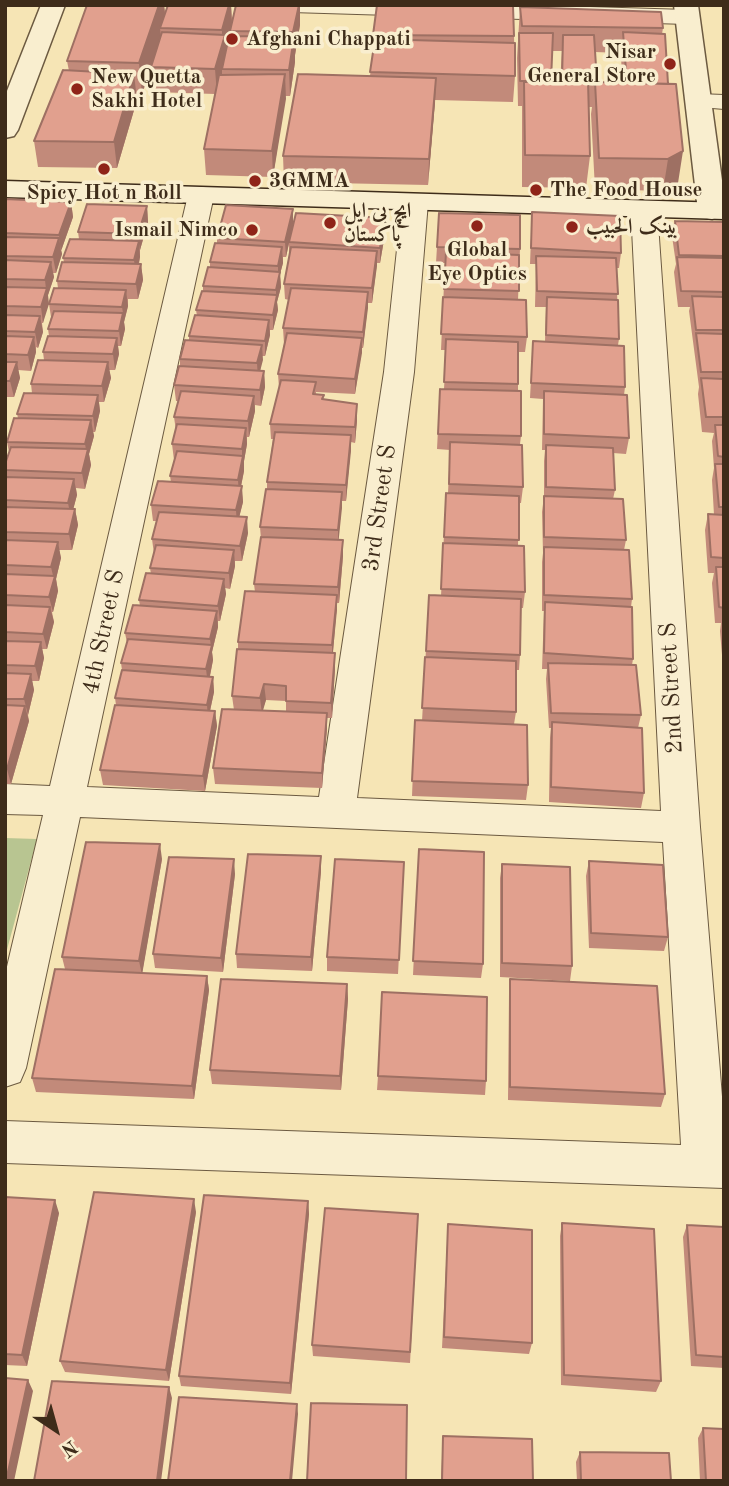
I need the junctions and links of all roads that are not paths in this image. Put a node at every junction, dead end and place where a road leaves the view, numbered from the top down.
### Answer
1 (53, 5) edge
2 (291, 5) edge
3 (686, 11) edge
4 (698, 101) junction
5 (724, 102) edge
6 (5, 130) edge
7 (5, 189) edge
8 (201, 195) junction
9 (415, 202) junction
10 (644, 209) junction
11 (718, 211) edge
12 (5, 799) edge
13 (66, 802) junction
14 (336, 813) junction
15 (681, 827) junction
16 (5, 1068) edge
17 (5, 1142) edge
18 (714, 1167) edge

1 - 6 main road
2 - 3 street
3 - 4 main road
4 - 5 street
4 - 11 main road
7 - 8 main road
8 - 9 main road
8 - 13 street, 4th Street S
9 - 10 main road
9 - 14 street, 3rd Street S
10 - 11 main road
10 - 15 street, 2nd Street S
12 - 13 street
13 - 14 street
13 - 16 street, 4th Street S
14 - 15 street
15 - 18 street, 2nd Street S
17 - 18 street

